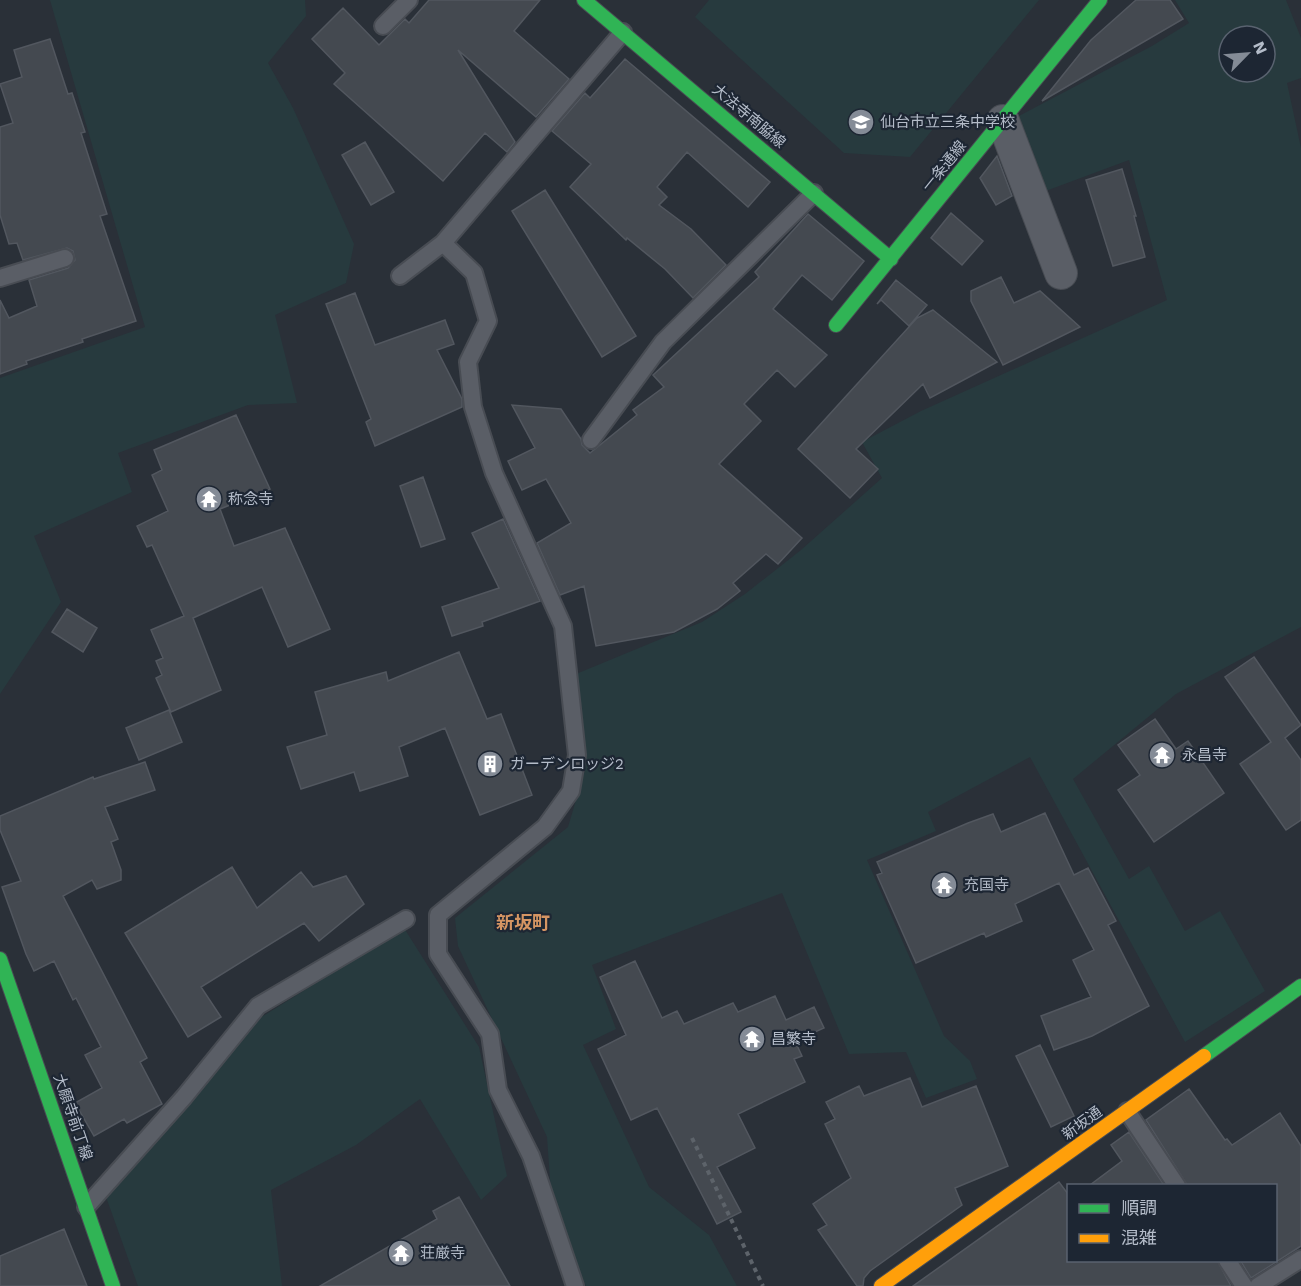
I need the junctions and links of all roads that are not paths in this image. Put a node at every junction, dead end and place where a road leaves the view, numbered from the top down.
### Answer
1 (409, 0) edge
2 (584, 0) edge
3 (1100, 0) edge
4 (383, 26) dead end
5 (623, 32) junction
6 (1003, 120) junction
7 (814, 193) junction
8 (443, 243) junction
9 (65, 258) dead end
10 (891, 258) junction
11 (1061, 273) dead end
12 (400, 276) dead end
13 (0, 278) edge
14 (836, 325) dead end
15 (591, 440) dead end
16 (406, 919) dead end
17 (0, 959) edge
18 (1301, 986) edge
19 (1127, 1111) junction
20 (1176, 1184) edge
21 (86, 1207) junction
22 (1301, 1258) edge
23 (1228, 1262) edge
24 (113, 1286) edge
25 (575, 1286) edge
26 (881, 1286) edge
27 (1244, 1286) edge
28 (1258, 1286) edge

1 - 4 lane
2 - 5 street, 大法寺南脇線
3 - 6 street, 一条通線
5 - 7 street, 大法寺南脇線
5 - 8 lane
6 - 10 street, 一条通線
6 - 11 street
7 - 10 street, 大法寺南脇線
7 - 15 lane
8 - 12 lane
8 - 25 lane
9 - 13 lane
10 - 14 street, 一条通線
16 - 21 lane
17 - 21 street, 大願寺前丁線
18 - 19 street, 新坂通
19 - 20 lane
19 - 26 street, 新坂通
21 - 24 street, 大願寺前丁線
22 - 28 lane
23 - 27 lane

